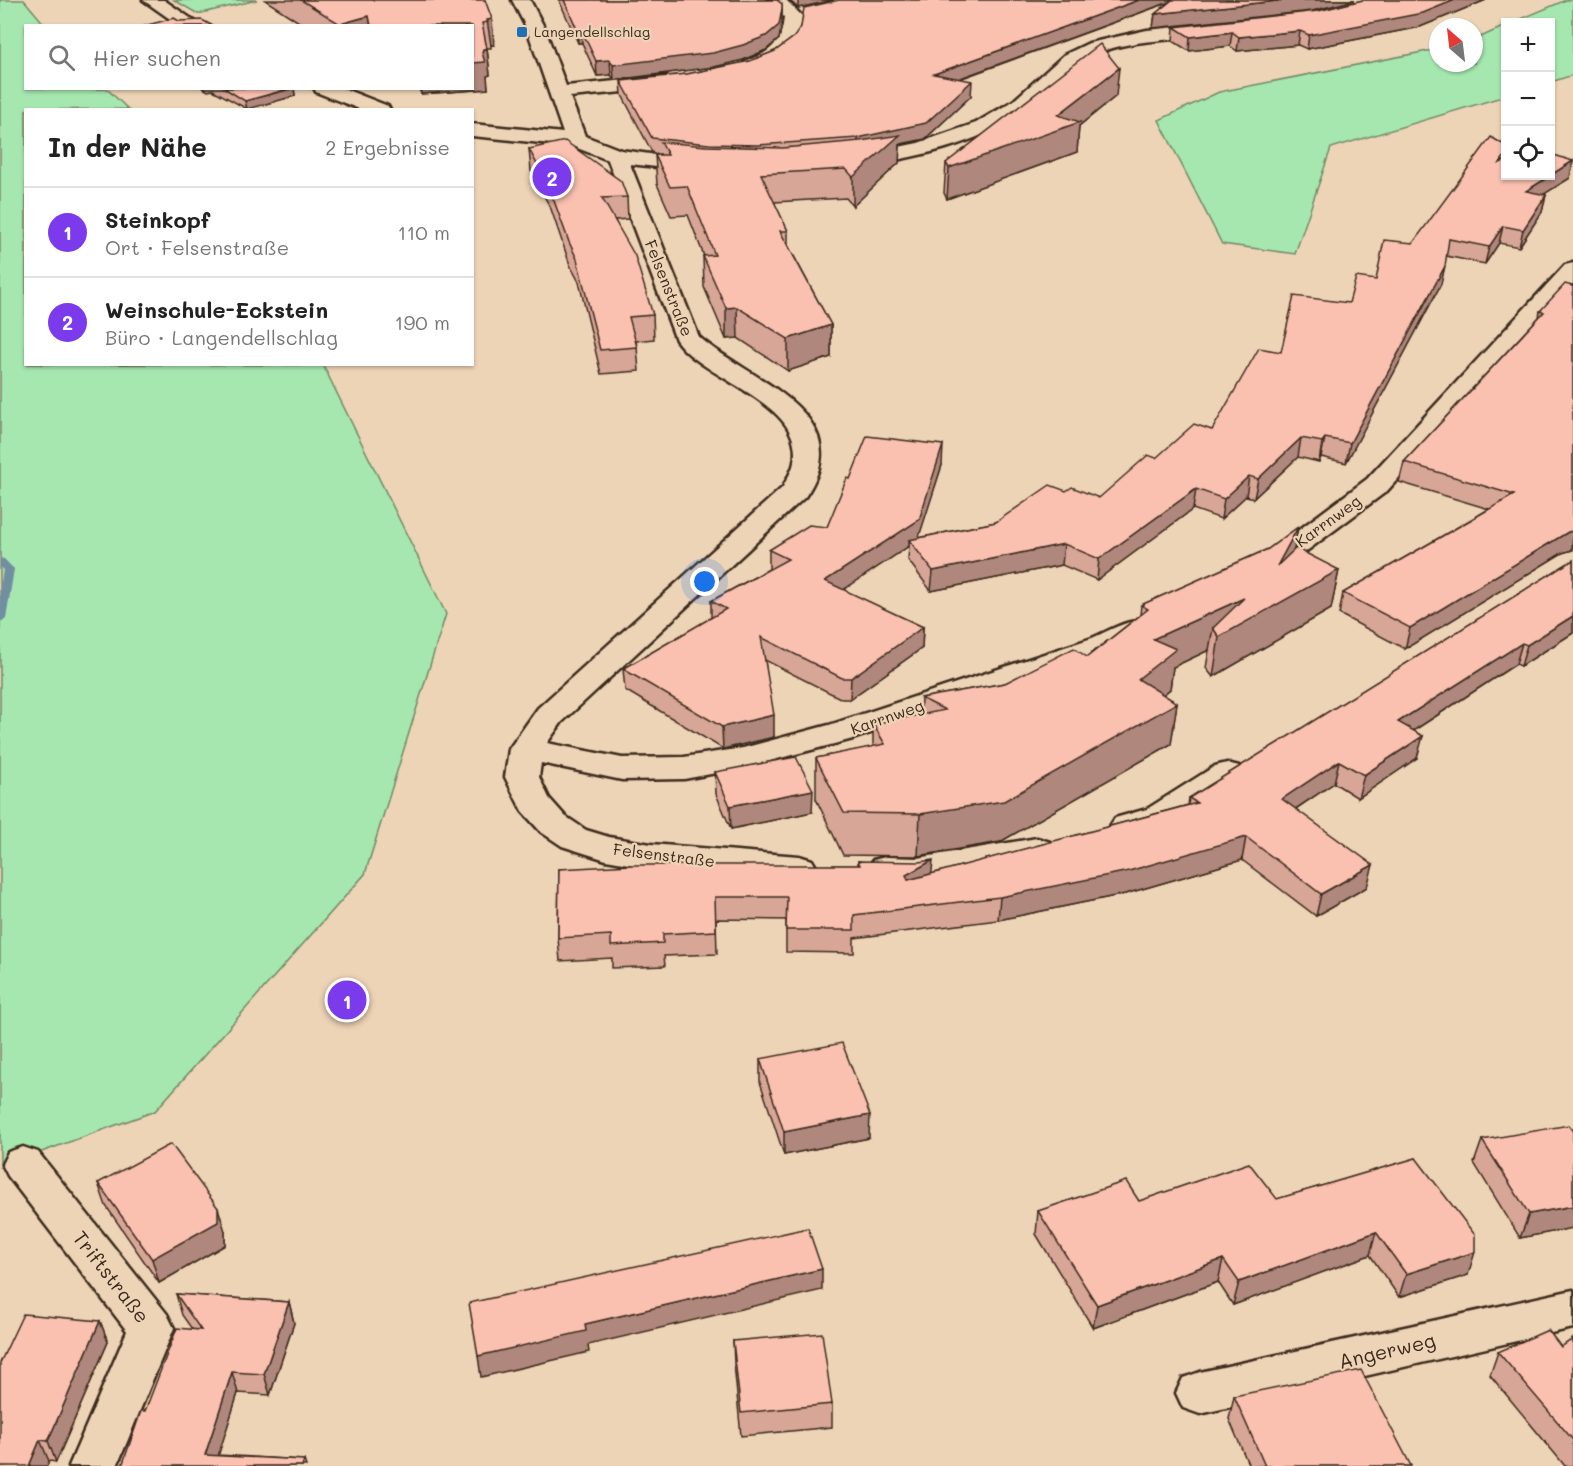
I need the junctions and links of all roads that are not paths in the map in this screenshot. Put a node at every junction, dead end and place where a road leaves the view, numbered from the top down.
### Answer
1 (152, 0) edge
2 (521, 0) edge
3 (776, 0) edge
4 (815, 12) edge
5 (793, 16) junction
6 (190, 24) edge
7 (1240, 26) edge
8 (736, 70) edge
9 (681, 80) edge
10 (328, 90) edge
11 (560, 92) junction
12 (376, 108) edge
13 (474, 130) edge
14 (576, 140) junction
15 (617, 156) junction
16 (843, 163) edge
17 (724, 167) edge
18 (1573, 270) edge
19 (1239, 585) edge
20 (1168, 617) edge
21 (526, 749) junction
22 (1250, 760) edge
23 (1102, 833) edge
24 (1068, 842) edge
25 (824, 868) edge
26 (859, 869) edge
27 (23, 1164) dead end
28 (1573, 1309) edge
29 (1200, 1394) dead end
30 (93, 1466) edge

1 - 6 street
2 - 11 street
3 - 5 street
4 - 5 street
5 - 8 street
7 - 16 street
9 - 11 street
10 - 12 street
11 - 14 street
13 - 14 street
14 - 15 street
15 - 17 street
15 - 21 street, Felsenstraße
18 - 19 street, Karrnweg
20 - 21 street, Karrnweg
21 - 25 street, Felsenstraße
22 - 23 street
24 - 26 street
27 - 30 street, Triftstraße
28 - 29 street, Angerweg

